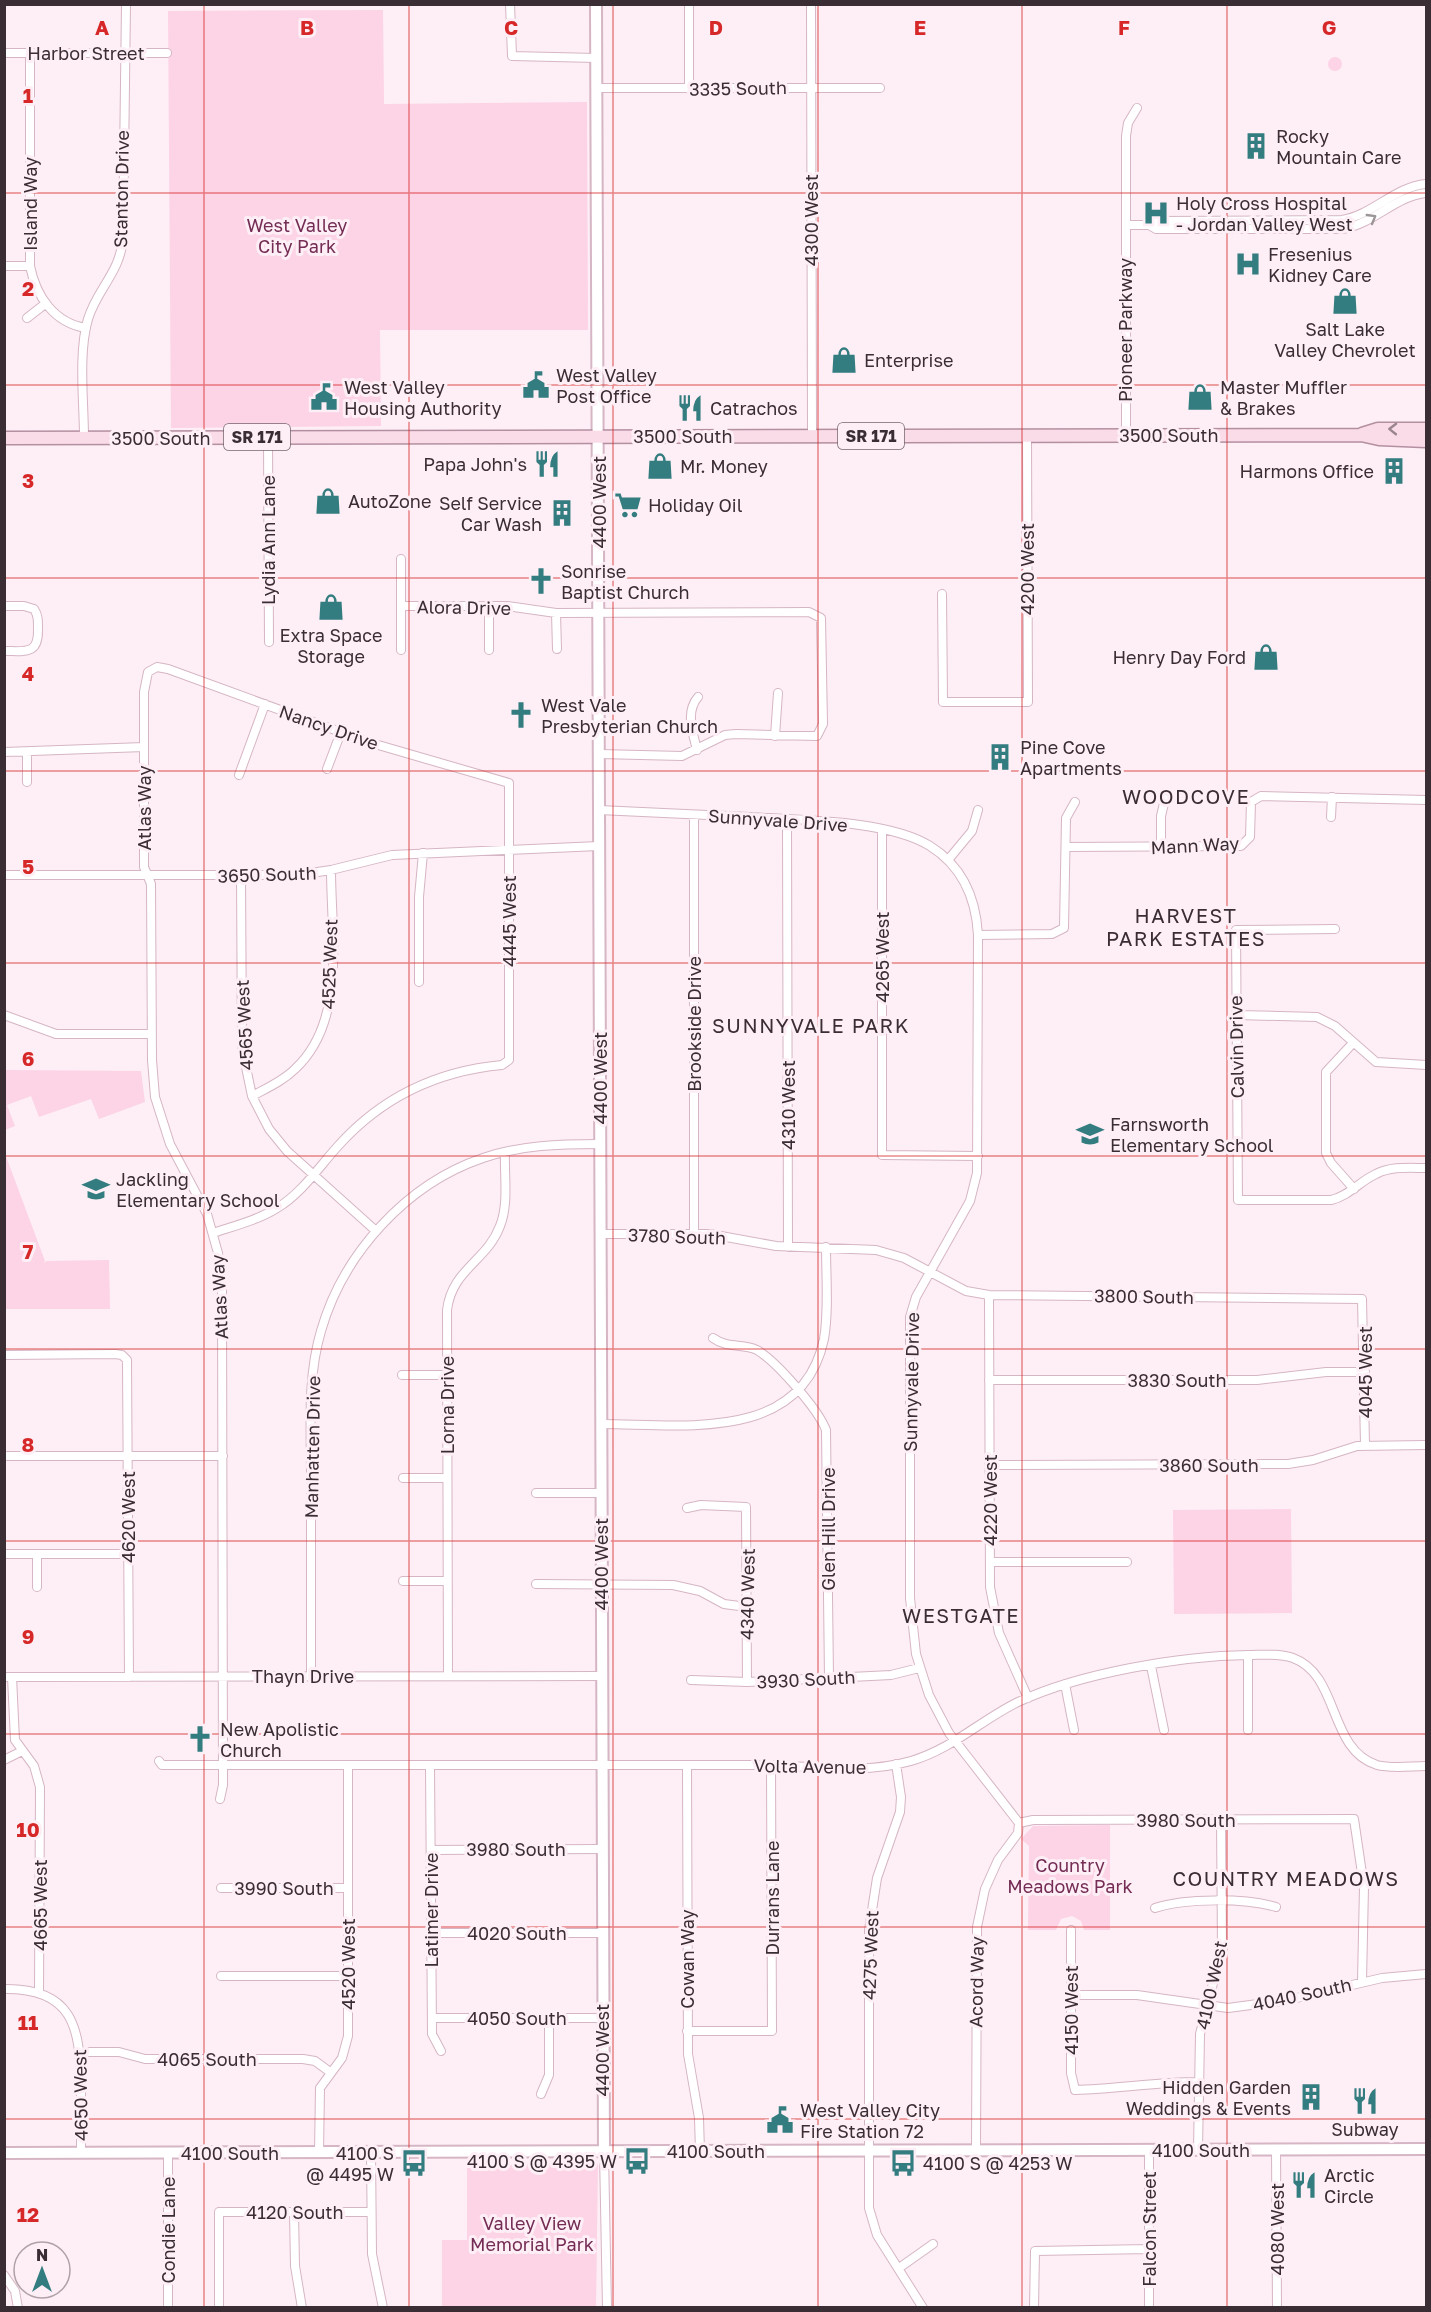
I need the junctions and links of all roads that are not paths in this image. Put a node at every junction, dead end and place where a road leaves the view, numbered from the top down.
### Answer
1 (126, 4) edge
2 (510, 4) edge
3 (596, 4) edge
4 (689, 4) edge
5 (811, 4) edge
6 (4, 53) edge
7 (30, 53) junction
8 (127, 53) junction
9 (167, 53) dead end
10 (596, 58) junction
11 (596, 88) junction
12 (811, 88) junction
13 (880, 88) dead end
14 (689, 89) junction
15 (1137, 108) dead end
16 (1426, 184) edge
17 (1426, 193) edge
18 (1126, 225) junction
19 (1149, 225) junction
20 (4, 266) edge
21 (30, 266) junction
22 (45, 304) junction
23 (27, 318) dead end
24 (86, 328) junction
25 (1426, 429) edge
26 (1126, 435) junction
27 (1361, 435) junction
28 (599, 436) junction
29 (812, 436) junction
30 (1027, 436) junction
31 (268, 437) junction
32 (4, 438) edge
33 (84, 438) junction
34 (1426, 441) edge
35 (401, 558) dead end
36 (942, 594) dead end
37 (4, 606) edge
38 (401, 606) junction
39 (489, 606) junction
40 (556, 613) junction
41 (599, 613) junction
42 (269, 642) dead end
43 (557, 649) dead end
44 (401, 650) dead end
45 (489, 650) dead end
46 (4, 651) edge
47 (152, 668) joint
48 (778, 693) dead end
49 (698, 697) dead end
50 (265, 704) junction
51 (341, 732) junction
52 (775, 736) junction
53 (144, 747) junction
54 (697, 750) junction
55 (4, 752) edge
56 (27, 752) junction
57 (599, 754) junction
58 (327, 769) dead end
59 (239, 776) dead end
60 (27, 782) dead end
61 (509, 783) joint
62 (1332, 797) junction
63 (1165, 799) dead end
64 (1426, 800) edge
65 (1075, 802) dead end
66 (599, 810) junction
67 (978, 810) dead end
68 (694, 814) junction
69 (1331, 817) dead end
70 (788, 819) junction
71 (882, 831) junction
72 (599, 846) junction
73 (1066, 847) junction
74 (1161, 847) junction
75 (509, 849) junction
76 (423, 853) junction
77 (948, 860) junction
78 (331, 870) junction
79 (4, 875) edge
80 (148, 876) junction
81 (241, 876) junction
82 (1335, 929) dead end
83 (978, 935) junction
84 (419, 982) dead end
85 (4, 1015) edge
86 (1238, 1015) junction
87 (152, 1034) junction
88 (1353, 1043) junction
89 (1426, 1065) edge
90 (252, 1096) junction
91 (600, 1144) junction
92 (504, 1152) junction
93 (978, 1156) junction
94 (1426, 1168) edge
95 (313, 1175) junction
96 (1354, 1189) junction
97 (376, 1231) junction
98 (213, 1233) junction
99 (694, 1233) junction
100 (600, 1234) junction
101 (788, 1247) junction
102 (826, 1247) junction
103 (930, 1272) junction
104 (989, 1295) junction
105 (1362, 1299) joint
106 (713, 1338) dead end
107 (4, 1354) edge
108 (1365, 1372) junction
109 (402, 1375) dead end
110 (447, 1375) junction
111 (989, 1380) junction
112 (797, 1390) junction
113 (601, 1424) junction
114 (1365, 1445) junction
115 (1426, 1445) edge
116 (4, 1456) edge
117 (128, 1456) junction
118 (223, 1456) junction
119 (989, 1465) junction
120 (403, 1478) dead end
121 (447, 1478) junction
122 (537, 1493) dead end
123 (601, 1493) junction
124 (687, 1508) dead end
125 (4, 1554) edge
126 (37, 1554) junction
127 (129, 1554) junction
128 (990, 1562) junction
129 (1127, 1562) dead end
130 (403, 1581) dead end
131 (447, 1581) junction
132 (536, 1584) dead end
133 (601, 1585) junction
134 (37, 1587) dead end
135 (747, 1607) junction
136 (1248, 1655) junction
137 (1150, 1666) junction
138 (919, 1668) junction
139 (311, 1676) junction
140 (448, 1676) junction
141 (601, 1676) junction
142 (8, 1677) edge
143 (129, 1677) junction
144 (223, 1677) junction
145 (828, 1678) junction
146 (691, 1680) dead end
147 (747, 1682) junction
148 (1065, 1684) junction
149 (1028, 1698) junction
150 (1074, 1730) dead end
151 (1164, 1730) dead end
152 (1248, 1730) dead end
153 (956, 1742) junction
154 (22, 1751) junction
155 (4, 1760) edge
156 (159, 1761) dead end
157 (896, 1764) junction
158 (223, 1765) junction
159 (602, 1765) junction
160 (687, 1765) junction
161 (771, 1765) junction
162 (348, 1766) junction
163 (430, 1766) junction
164 (1426, 1766) edge
165 (220, 1799) dead end
166 (1221, 1820) junction
167 (1019, 1823) junction
168 (602, 1849) junction
169 (431, 1850) junction
170 (220, 1888) dead end
171 (348, 1888) junction
172 (1222, 1902) junction
173 (1276, 1907) dead end
174 (1155, 1908) dead end
175 (1071, 1930) dead end
176 (431, 1933) junction
177 (602, 1933) junction
178 (1426, 1974) edge
179 (220, 1976) dead end
180 (348, 1976) junction
181 (1362, 1981) junction
182 (4, 1989) edge
183 (39, 1992) junction
184 (1071, 1995) junction
185 (1205, 2006) junction
186 (432, 2018) junction
187 (549, 2018) junction
188 (602, 2018) junction
189 (687, 2031) junction
190 (441, 2051) dead end
191 (81, 2052) junction
192 (330, 2072) junction
193 (1198, 2082) junction
194 (541, 2094) dead end
195 (1426, 2149) edge
196 (1149, 2150) junction
197 (1198, 2150) junction
198 (1276, 2150) junction
199 (700, 2151) junction
200 (869, 2151) junction
201 (976, 2151) junction
202 (371, 2152) junction
203 (604, 2152) junction
204 (4, 2153) edge
205 (81, 2153) junction
206 (168, 2153) junction
207 (319, 2153) junction
208 (294, 2212) junction
209 (371, 2212) junction
210 (933, 2244) dead end
211 (1149, 2249) junction
212 (899, 2268) junction
213 (4, 2275) edge
214 (18, 2307) edge
215 (168, 2307) edge
216 (219, 2307) edge
217 (302, 2307) edge
218 (383, 2307) edge
219 (607, 2307) edge
220 (923, 2307) edge
221 (1034, 2307) edge
222 (1149, 2307) edge
223 (1277, 2307) edge

1 - 8 street, Stanton Drive
2 - 10 street
3 - 10 street, 4400 West
4 - 14 street
5 - 12 street, 4300 West
6 - 7 street, Harbor Street
7 - 8 street, Harbor Street
7 - 21 street, Island Way
8 - 9 street, Harbor Street
8 - 24 street, Stanton Drive
10 - 11 street, 4400 West
11 - 14 street, 3335 South
11 - 28 street, 4400 West
12 - 13 street, 3335 South
12 - 14 street, 3335 South
12 - 29 street, 4300 West
15 - 18 street, Pioneer Parkway
16 - 19 street
19 -> 17 street
18 - 19 street
18 - 26 street, Pioneer Parkway
20 - 21 street
21 - 22 street, Island Way
22 - 23 street
22 - 24 street, Island Way
24 - 33 street, Stanton Drive
25 -> 27 main road, 3500 South / SR 171
26 - 27 main road, 3500 South / SR 171
26 - 30 main road, 3500 South / SR 171
27 - 34 main road, 3500 South / SR 171
28 - 29 main road, 3500 South / SR 171
28 - 31 main road, 3500 South / SR 171
28 - 41 street, 4400 West
29 - 30 main road, 3500 South / SR 171
30 - 36 street, 4200 West
31 - 33 main road, 3500 South / SR 171
31 - 42 street, Lydia Ann Lane
32 - 33 main road, 3500 South / SR 171
35 - 38 street
37 - 46 street
38 - 39 street, Alora Drive
38 - 44 street
39 - 40 street, Alora Drive
39 - 45 street
40 - 41 street, Alora Drive
40 - 43 street
41 - 52 street, Alora Drive
41 - 57 street, 4400 West
47 - 50 street, Nancy Drive
47 - 53 street, Atlas Way
48 - 52 street
49 - 54 street
50 - 51 street, Nancy Drive
50 - 59 street
51 - 58 street
51 - 61 street, Nancy Drive
52 - 54 street
53 - 56 street
53 - 80 street, Atlas Way
54 - 57 street
55 - 56 street
56 - 60 street
57 - 66 street, 4400 West
61 - 75 street, 4445 West
62 - 64 street, Mann Way
62 - 69 street
62 - 74 street, Mann Way
63 - 74 street
65 - 73 street
66 - 68 street, Sunnyvale Drive
66 - 72 street, 4400 West
67 - 77 street
68 - 70 street, Sunnyvale Drive
68 - 99 street, Brookside Drive
70 - 71 street, Sunnyvale Drive
70 - 101 street, 4310 West
71 - 77 street, Sunnyvale Drive
71 - 93 street, 4265 West
72 - 75 street, 3650 South
72 - 91 street, 4400 West
73 - 74 street, Mann Way
73 - 83 street
75 - 76 street, 3650 South
75 - 95 street, 4445 West
76 - 78 street, 3650 South
76 - 84 street
77 - 83 street, Sunnyvale Drive
78 - 81 street, 3650 South
78 - 90 street, 4525 West
79 - 80 street, 3650 South
80 - 81 street, 3650 South
80 - 87 street, Atlas Way
81 - 90 street, 4565 West
82 - 86 street, Calvin Drive
83 - 93 street, Sunnyvale Drive
85 - 87 street
86 - 88 street
86 - 96 street, Calvin Drive
87 - 98 street, Atlas Way
88 - 89 street
88 - 96 street
90 - 95 street, 4565 West
91 - 92 street, Manhatten Drive
91 - 100 street, 4400 West
92 - 97 street, Manhatten Drive
92 - 110 street, Lorna Drive
93 - 103 street, Sunnyvale Drive
94 - 96 street
95 - 97 street, 4565 West
95 - 98 street
97 - 139 street, Manhatten Drive
98 - 118 street, Atlas Way
99 - 100 street, 3780 South
99 - 101 street, 3780 South
100 - 113 street, 4400 West
101 - 102 street, 3780 South
102 - 103 street, 3800 South
102 - 112 street
103 - 104 street, 3800 South
103 - 138 street, Sunnyvale Drive
104 - 105 street, 3800 South
104 - 111 street, 4220 West
105 - 108 street, 4045 West
106 - 112 street, Glen Hill Drive
107 - 117 street, 4620 West
108 - 111 street, 3830 South
108 - 114 street, 4045 West
109 - 110 street
110 - 121 street, Lorna Drive
111 - 119 street, 4220 West
112 - 113 street
112 - 145 street, Glen Hill Drive
113 - 123 street, 4400 West
114 - 115 street, 3860 South
114 - 119 street, 3860 South
116 - 117 street
117 - 118 street
117 - 127 street, 4620 West
118 - 144 street, Atlas Way
119 - 128 street, 4220 West
120 - 121 street
121 - 131 street, Lorna Drive
122 - 123 street
123 - 133 street, 4400 West
124 - 135 street, 4340 West
125 - 126 street
126 - 127 street
126 - 134 street
127 - 143 street, 4620 West
128 - 129 street
128 - 149 street, 4220 West
130 - 131 street
131 - 140 street, Lorna Drive
132 - 133 street
133 - 135 street
133 - 141 street, 4400 West
135 - 147 street, 4340 West
136 - 137 street, Volta Avenue
136 - 152 street
136 - 164 street, Volta Avenue
137 - 148 street, Volta Avenue
137 - 151 street
138 - 145 street, 3930 South
138 - 153 street, Sunnyvale Drive
139 - 140 street, Thayn Drive
139 - 144 street, Thayn Drive
140 - 141 street, Thayn Drive
141 - 159 street, 4400 West
142 - 143 street, Thayn Drive
142 - 154 street, 4665 West
143 - 144 street, Thayn Drive
144 - 158 street, Atlas Way
145 - 147 street, 3930 South
146 - 147 street, 3930 South
148 - 149 street, Volta Avenue
148 - 150 street
149 - 153 street, Volta Avenue
153 - 157 street, Volta Avenue
153 - 167 street, Sunnyvale Drive
154 - 155 street
154 - 183 street, 4665 West
156 - 158 street, Volta Avenue
157 - 161 street, Volta Avenue
157 - 200 street, 4275 West
158 - 162 street, Volta Avenue
158 - 165 street, Atlas Way
159 - 160 street, Volta Avenue
159 - 163 street, Volta Avenue
159 - 168 street, 4400 West
160 - 161 street, Volta Avenue
160 - 189 street, Cowan Way
161 - 189 street, Durrans Lane
162 - 163 street, Volta Avenue
162 - 171 street, 4520 West
163 - 169 street, Latimer Drive
166 - 167 street, 3980 South
166 - 172 street, 4100 West
166 - 181 street, 3980 South
167 - 201 street, Acord Way
168 - 169 street, 3980 South
168 - 177 street, 4400 West
169 - 176 street, Latimer Drive
170 - 171 street, 3990 South
171 - 180 street, 4520 West
172 - 173 street
172 - 174 street
172 - 185 street, 4100 West
175 - 184 street, 4150 West
176 - 177 street, 4020 South
176 - 186 street, Latimer Drive
177 - 188 street, 4400 West
178 - 181 street, 4040 South
179 - 180 street
180 - 192 street, 4520 West
181 - 185 street, 4040 South
182 - 183 street
183 - 191 street, 4650 West
184 - 185 street, 4040 South
184 - 193 street, 4150 West
185 - 193 street, 4100 West
186 - 187 street, 4050 South
186 - 190 street, Latimer Drive
187 - 188 street, 4050 South
187 - 194 street
188 - 203 street, 4400 West
189 - 199 street, Cowan Way
191 - 192 street, 4065 South
191 - 205 street, 4650 West
192 - 207 street, 4520 West
193 - 197 street, 4100 West
195 - 198 street, 4100 South
196 - 197 street, 4100 South
196 - 201 street, 4100 South
196 - 211 street, Falcon Street
197 - 198 street, 4100 South
198 - 223 street, 4080 West
199 - 200 street, 4100 South
199 - 203 street, 4100 South
200 - 201 street, 4100 South
200 - 212 street, 4275 West
202 - 203 street, 4100 South
202 - 207 street, 4100 South
202 - 209 street
203 - 219 street
204 - 205 street, 4100 South
205 - 206 street, 4100 South
206 - 207 street, 4100 South
206 - 215 street, Condie Lane
208 - 209 street, 4120 South
208 - 216 street, 4120 South
208 - 217 street
209 - 218 street
210 - 212 street
211 - 221 street
211 - 222 street, Falcon Street
212 - 220 street, 4275 West
213 - 214 street

